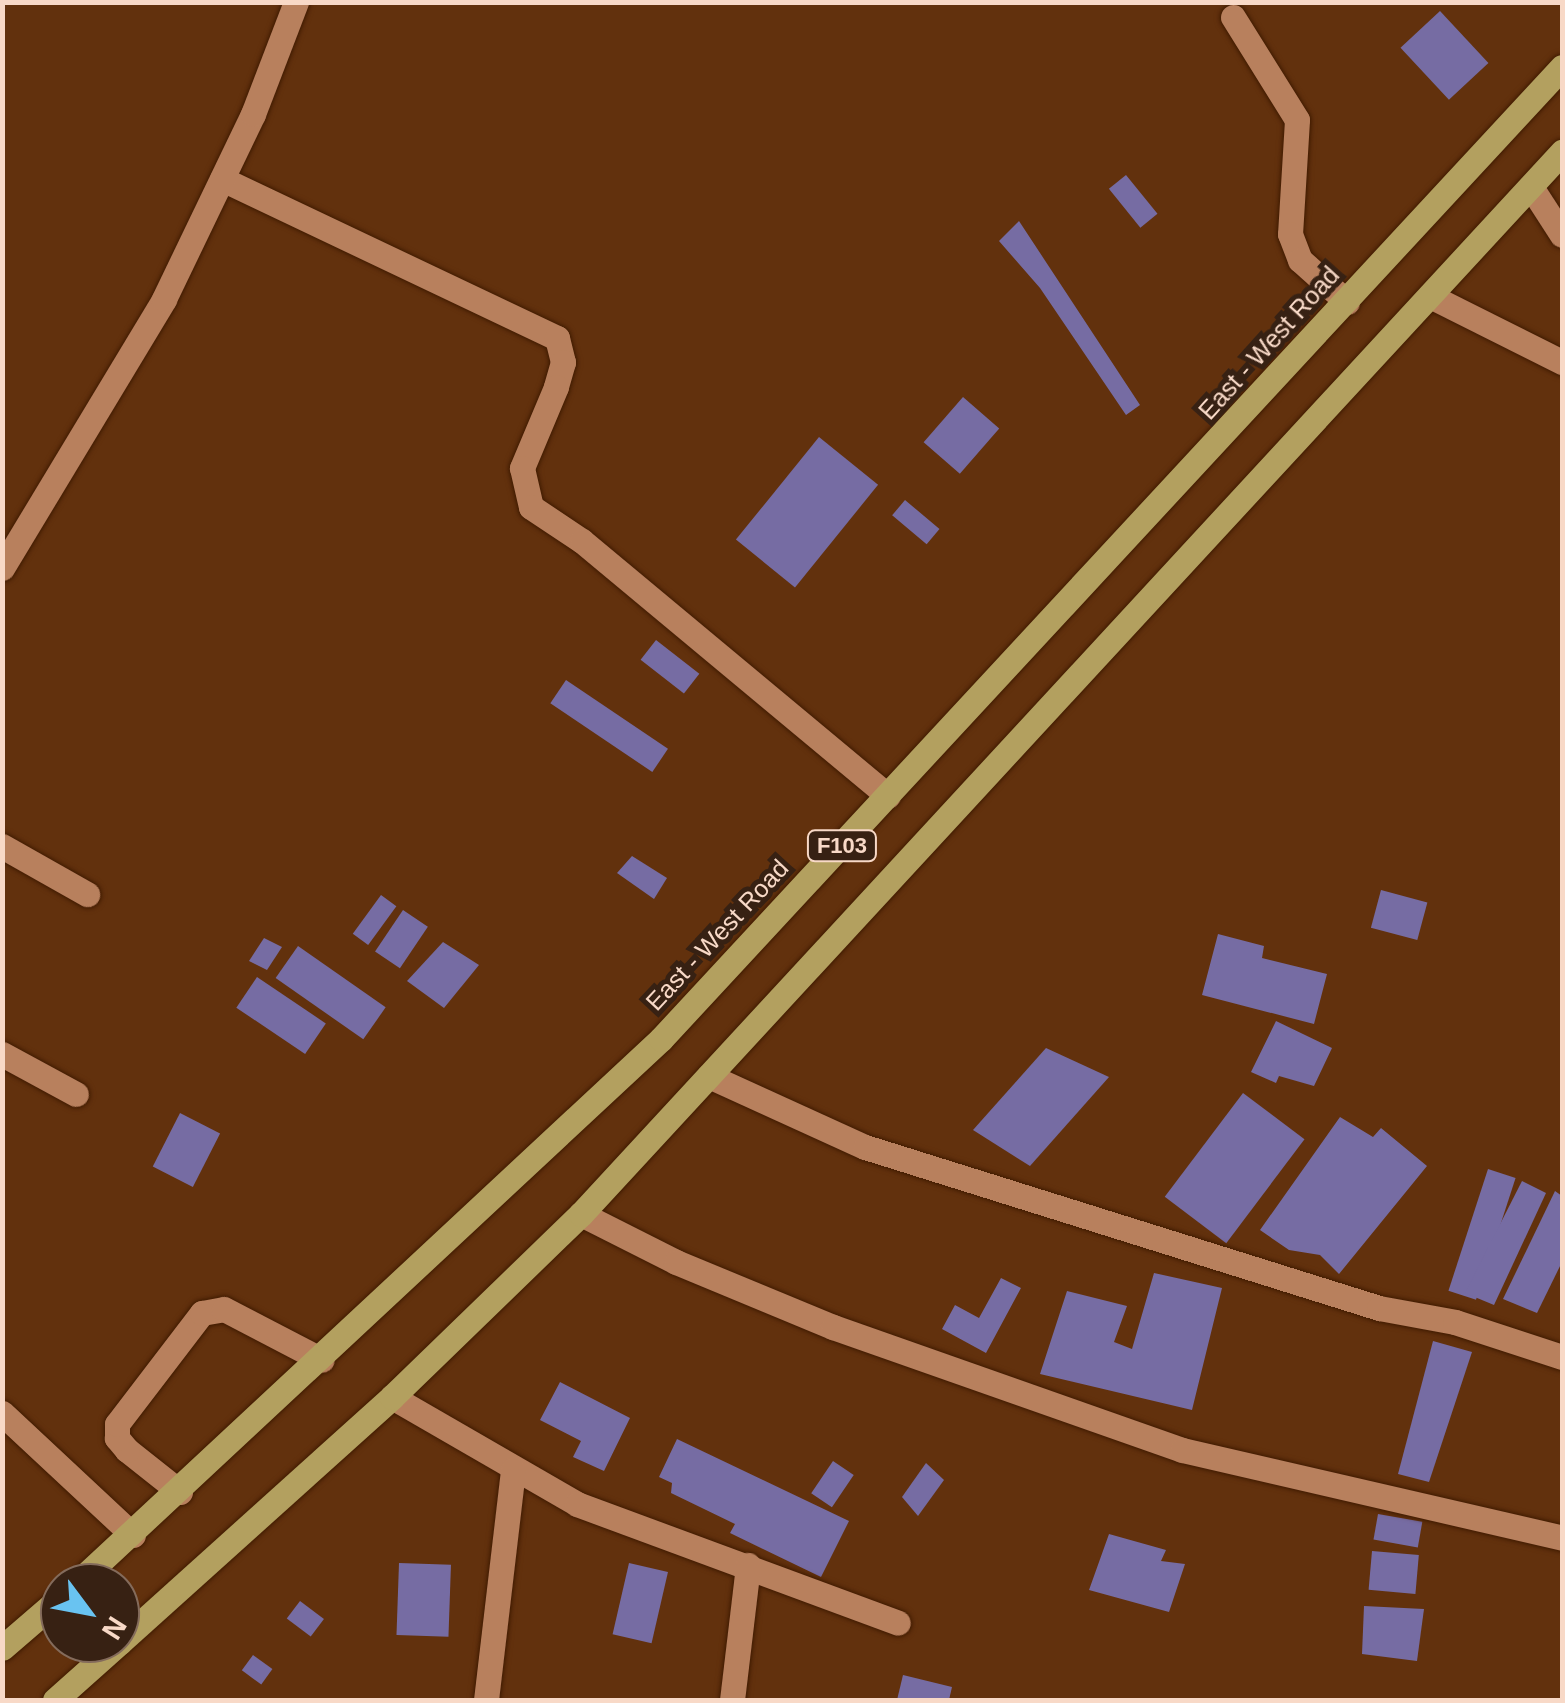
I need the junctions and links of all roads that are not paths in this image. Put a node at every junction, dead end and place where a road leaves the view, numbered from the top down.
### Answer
1 (296, 2) edge
2 (1232, 17) dead end
3 (1562, 67) edge
4 (1562, 152) edge
5 (222, 179) junction
6 (1531, 186) junction
7 (1562, 236) edge
8 (1430, 296) junction
9 (1347, 302) junction
10 (1562, 362) edge
11 (2, 568) edge
12 (888, 796) junction
13 (2, 846) edge
14 (86, 894) dead end
15 (2, 1054) edge
16 (709, 1076) junction
17 (76, 1094) dead end
18 (582, 1214) junction
19 (1561, 1354) edge
20 (322, 1360) junction
21 (392, 1396) junction
22 (2, 1413) edge
23 (513, 1470) junction
24 (180, 1492) junction
25 (133, 1535) junction
26 (1562, 1538) edge
27 (100, 1563) edge
28 (748, 1565) junction
29 (40, 1615) edge
30 (898, 1623) dead end
31 (140, 1625) edge
32 (2, 1648) edge
33 (97, 1663) edge
34 (55, 1700) edge
35 (486, 1700) edge
36 (732, 1700) edge

1 - 5 street
2 - 9 street
3 - 9 main road, East - West Road / F103
4 - 6 main road, F103
5 - 11 street
5 - 12 street
6 - 7 street
6 - 8 main road, F103
8 - 10 street
8 - 16 main road, F103
9 - 12 main road, East - West Road / F103
12 - 20 main road, East - West Road / F103
13 - 14 street
15 - 17 street
16 - 18 main road, F103
16 - 19 street
18 - 21 main road, F103
18 - 26 street
20 - 24 main road, East - West Road / F103
20 - 24 street
21 - 23 street
21 - 31 main road, F103
22 - 25 street
23 - 28 street
23 - 35 street
24 - 25 main road, East - West Road / F103
25 - 27 main road, East - West Road / F103
28 - 30 street
28 - 36 street
29 - 32 main road
33 - 34 main road, F103

